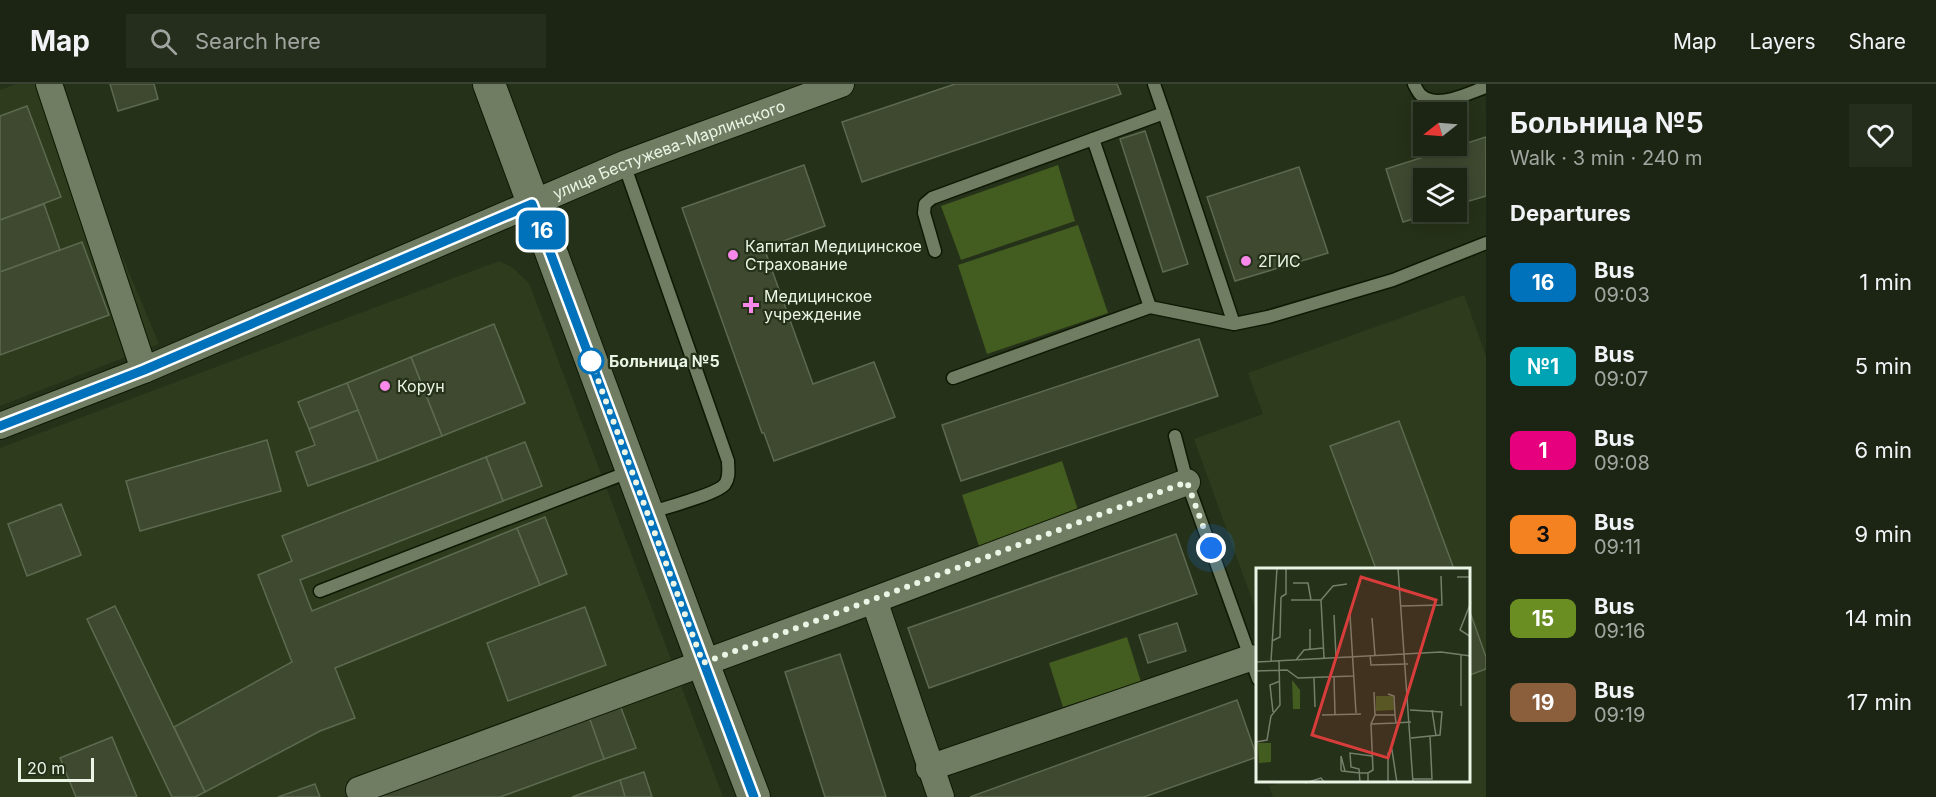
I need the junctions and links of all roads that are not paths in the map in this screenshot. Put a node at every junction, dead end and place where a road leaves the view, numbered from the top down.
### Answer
1 (49, 84) edge
2 (489, 84) edge
3 (841, 84) edge
4 (1154, 84) edge
5 (1414, 84) edge
6 (1486, 87) edge
7 (1164, 113) junction
8 (1093, 139) junction
9 (624, 164) junction
10 (532, 204) junction
11 (1486, 243) edge
12 (935, 251) dead end
13 (1150, 307) junction
14 (1234, 324) junction
15 (144, 370) junction
16 (953, 378) dead end
17 (0, 426) edge
18 (1175, 436) dead end
19 (632, 470) junction
20 (1187, 482) junction
21 (648, 514) junction
22 (320, 591) dead end
23 (874, 600) junction
24 (703, 663) junction
25 (1254, 669) edge
26 (929, 768) junction
27 (359, 790) dead end
28 (754, 797) edge
29 (941, 797) edge

1 - 15 street
2 - 10 street
3 - 9 street, улица Бестужева-Марлинского
4 - 7 lane
5 - 6 lane
7 - 8 lane
7 - 14 lane
8 - 12 lane
8 - 13 lane
9 - 10 street, улица Бестужева-Марлинского
9 - 21 lane
10 - 15 street, улица Бестужева-Марлинского
10 - 19 street
11 - 14 lane
13 - 14 lane
13 - 16 lane
15 - 17 street, улица Бестужева-Марлинского
18 - 20 lane
19 - 21 street
19 - 22 lane
20 - 23 street
20 - 25 lane
21 - 24 street
23 - 24 street
23 - 26 street
24 - 27 street
24 - 28 street
25 - 26 street
26 - 29 street

